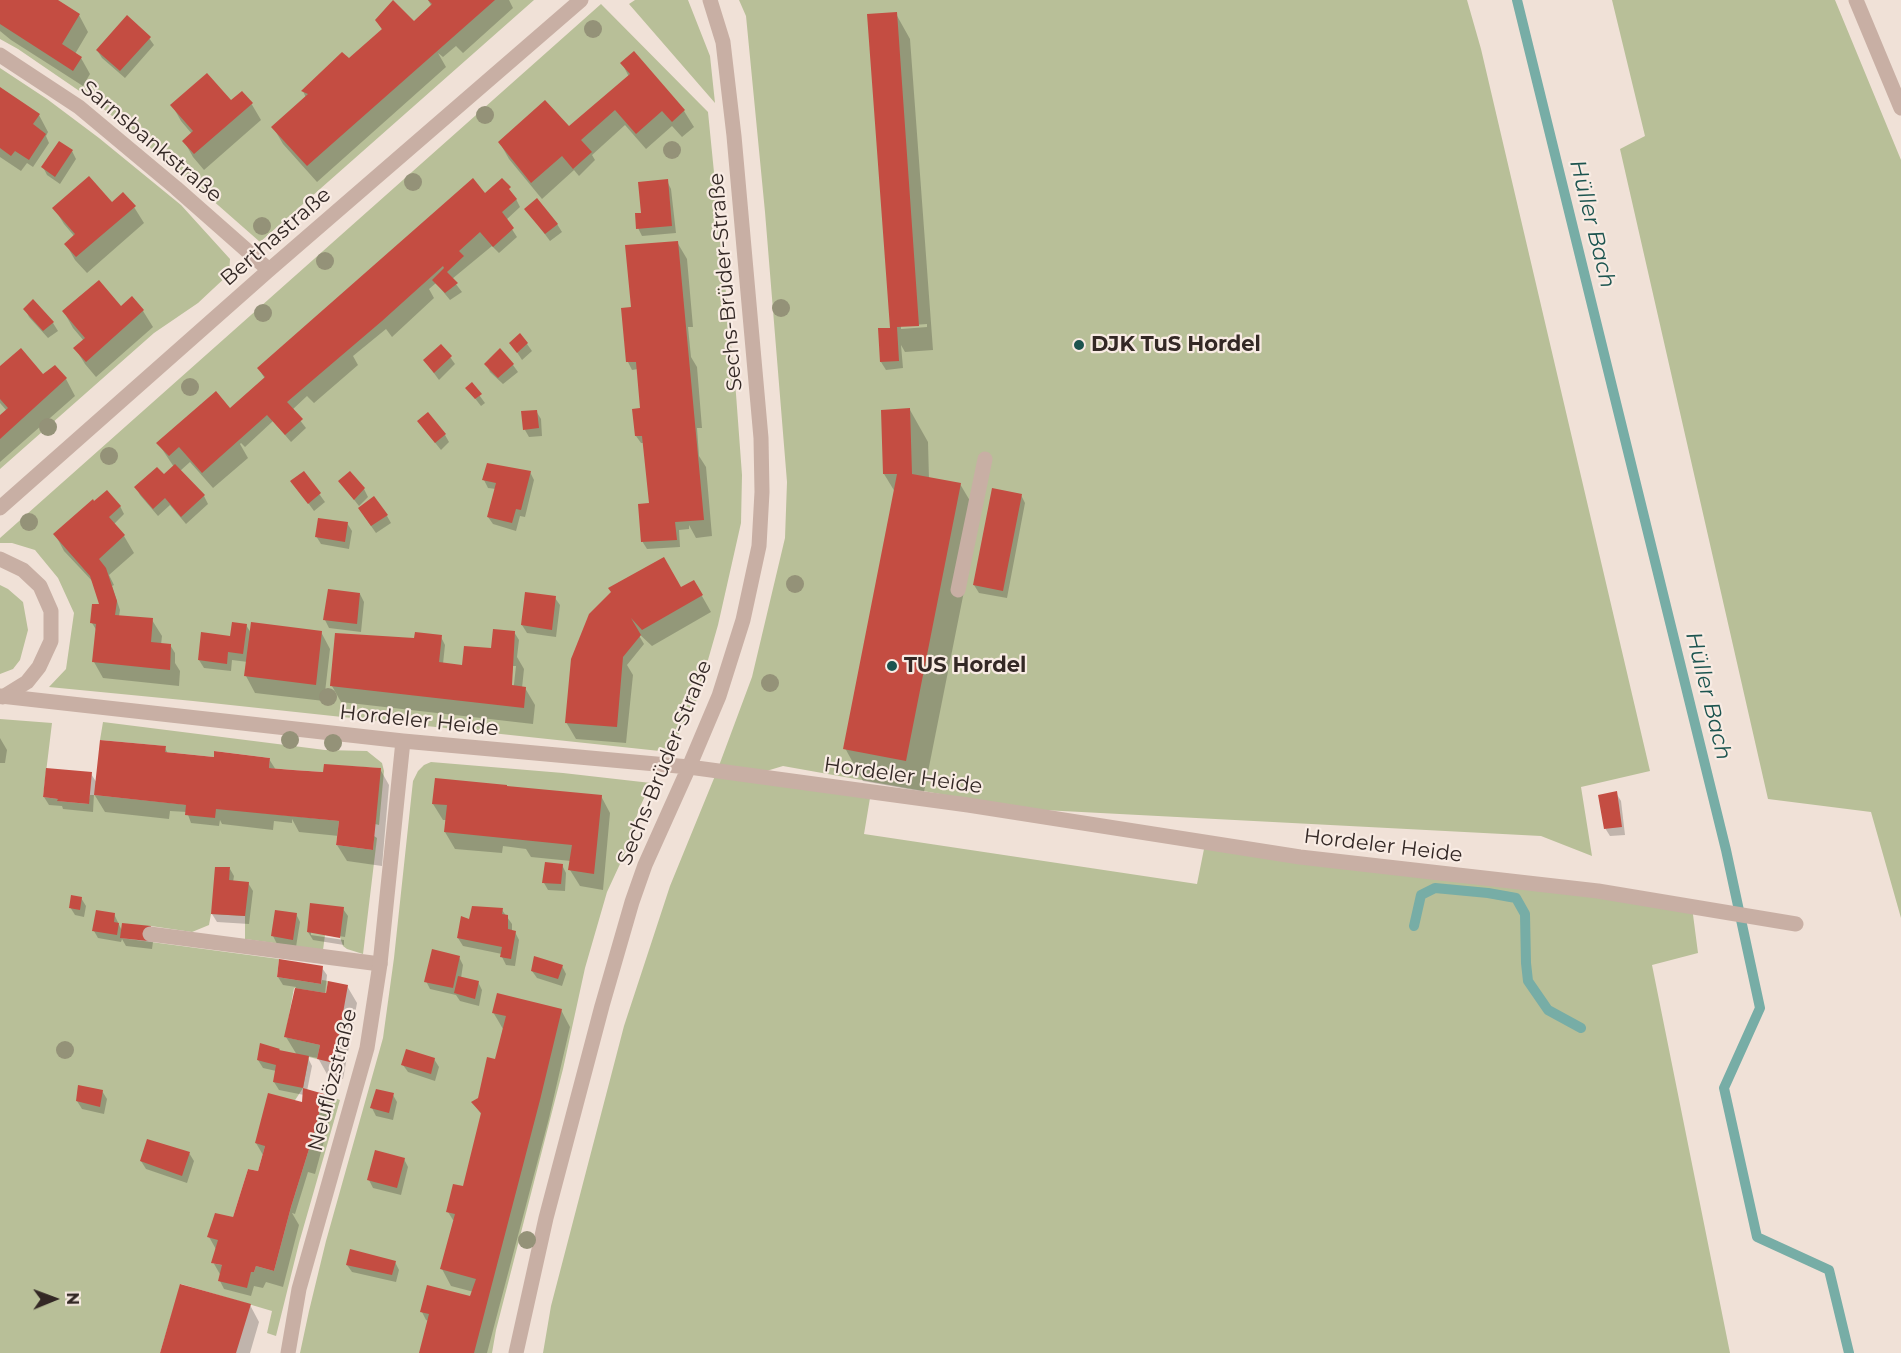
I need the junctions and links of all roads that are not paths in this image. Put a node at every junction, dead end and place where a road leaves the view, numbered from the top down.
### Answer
1 (581, 0) edge
2 (710, 0) edge
3 (1856, 0) edge
4 (0, 54) edge
5 (1901, 108) edge
6 (269, 270) junction
7 (985, 459) dead end
8 (0, 508) edge
9 (0, 559) edge
10 (958, 590) dead end
11 (2, 697) edge
12 (403, 741) junction
13 (690, 768) junction
14 (1796, 924) dead end
15 (150, 934) dead end
16 (380, 964) junction
17 (288, 1353) edge
18 (516, 1353) edge

1 - 6 street, Berthastraße
2 - 13 street, Sechs-Brüder-Straße
3 - 5 street
4 - 6 street, Sarnsbankstraße
6 - 8 street, Berthastraße
7 - 10 street
9 - 11 street
11 - 12 street, Hordeler Heide
12 - 13 street, Hordeler Heide
12 - 16 street, Neuflözstraße
13 - 14 street, Hordeler Heide
13 - 18 street, Sechs-Brüder-Straße
15 - 16 street
16 - 17 street, Neuflözstraße

